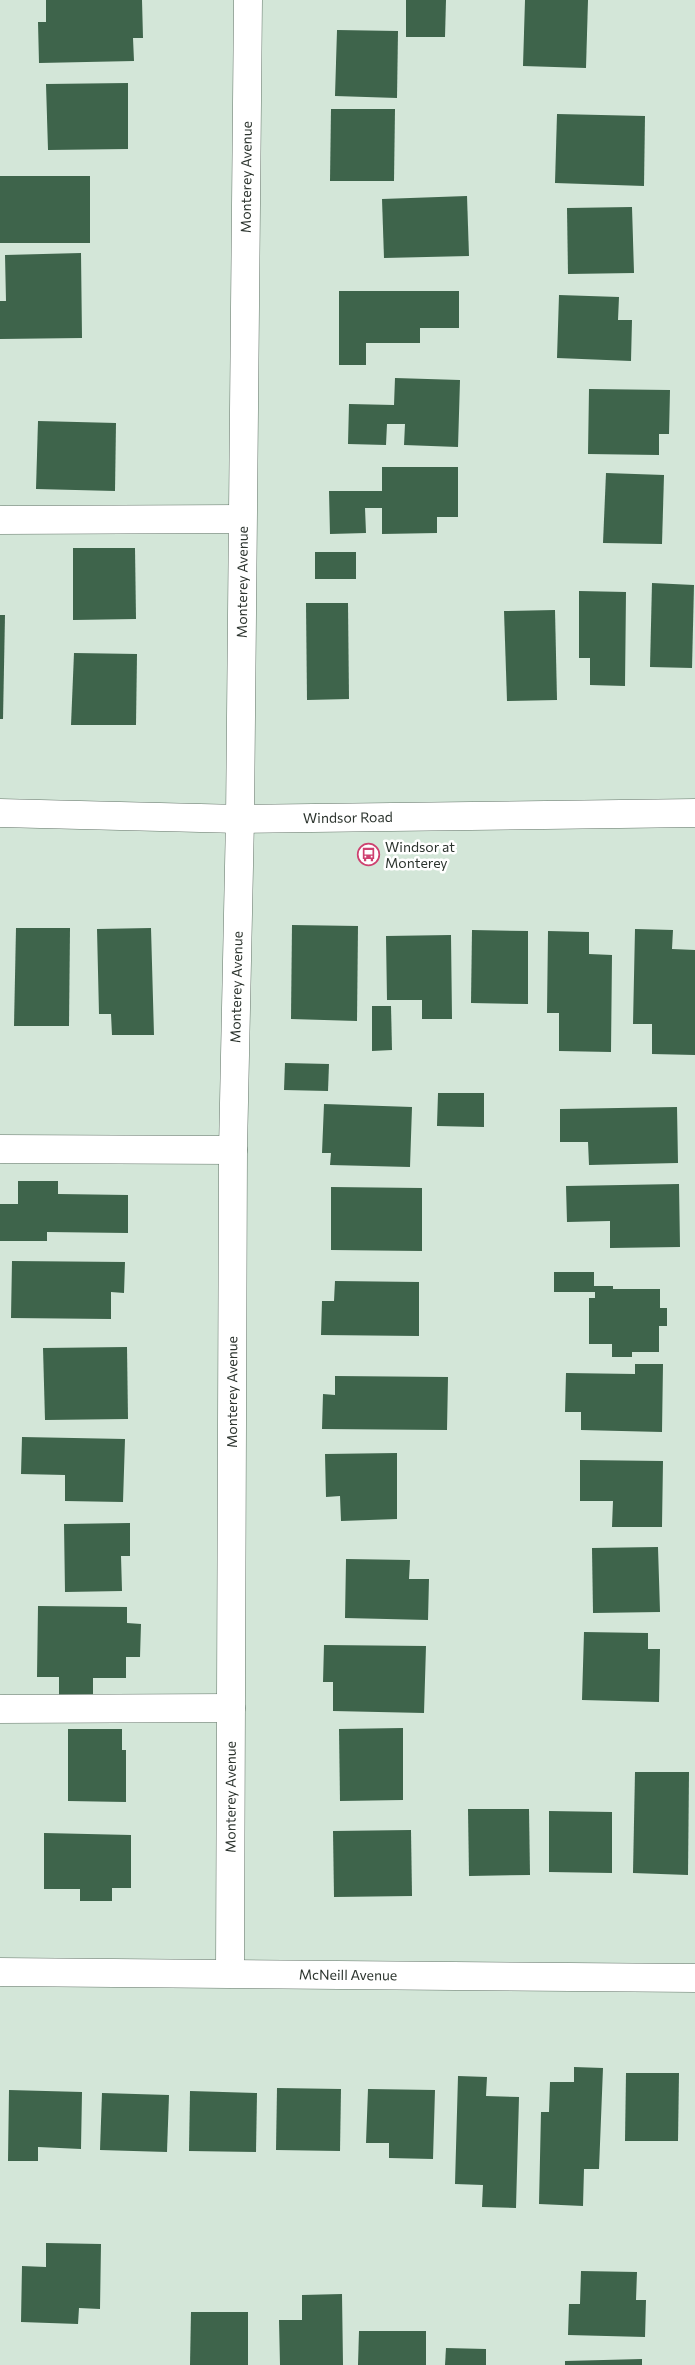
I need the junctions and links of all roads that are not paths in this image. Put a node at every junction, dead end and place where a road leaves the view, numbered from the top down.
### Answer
1 (248, 0) edge
2 (242, 519) junction
3 (0, 520) edge
4 (0, 813) edge
5 (695, 813) edge
6 (240, 820) junction
7 (0, 1149) edge
8 (233, 1150) junction
9 (231, 1708) junction
10 (0, 1709) edge
11 (0, 1972) edge
12 (230, 1973) junction
13 (695, 1978) edge

1 - 2 street, Monterey Avenue
2 - 3 street
2 - 6 street, Monterey Avenue
4 - 6 street, Windsor Road
5 - 6 street, Windsor Road
6 - 8 street, Monterey Avenue
7 - 8 street
8 - 9 street, Monterey Avenue
9 - 10 street
9 - 12 street, Monterey Avenue
11 - 12 street, McNeill Avenue
12 - 13 street, McNeill Avenue

